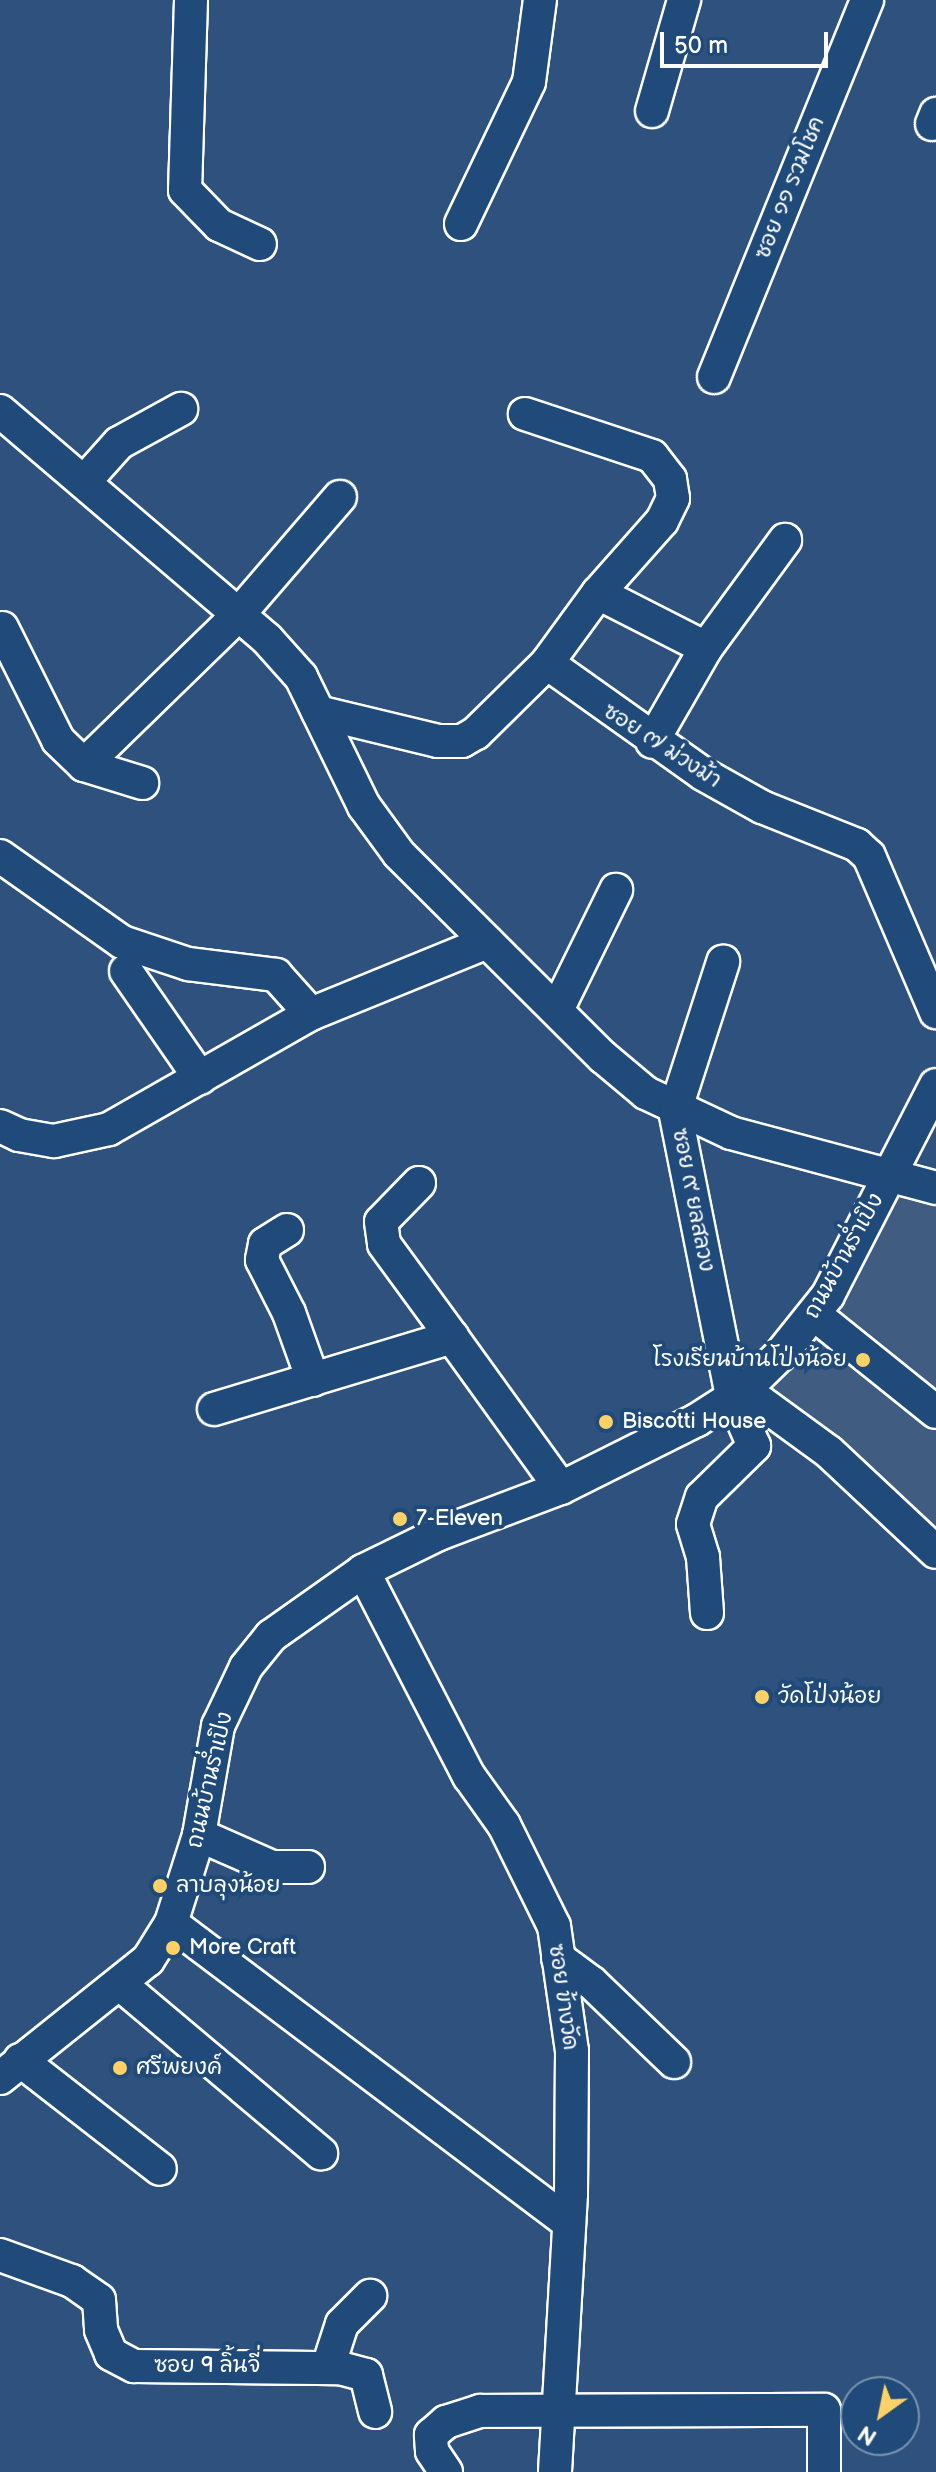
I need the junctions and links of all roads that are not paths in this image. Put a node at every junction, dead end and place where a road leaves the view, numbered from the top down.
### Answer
1 (191, 0) edge
2 (540, 0) edge
3 (684, 0) edge
4 (867, 0) edge
5 (652, 111) dead end
6 (461, 224) dead end
7 (260, 244) dead end
8 (714, 377) dead end
9 (181, 409) dead end
10 (525, 414) dead end
11 (6, 426) edge
12 (84, 482) junction
13 (340, 497) dead end
14 (785, 540) dead end
15 (598, 593) junction
16 (238, 615) junction
17 (2, 628) dead end
18 (706, 648) junction
19 (547, 663) junction
20 (318, 712) junction
21 (652, 742) junction
22 (84, 765) junction
23 (142, 783) dead end
24 (0, 856) edge
25 (616, 890) dead end
26 (487, 942) junction
27 (723, 962) dead end
28 (126, 971) dead end
29 (557, 1010) junction
30 (936, 1012) edge
31 (311, 1014) junction
32 (200, 1078) junction
33 (936, 1085) edge
34 (675, 1111) junction
35 (0, 1126) edge
36 (888, 1175) junction
37 (419, 1183) dead end
38 (936, 1188) edge
39 (287, 1230) dead end
40 (814, 1314) junction
41 (452, 1337) junction
42 (313, 1380) junction
43 (738, 1393) junction
44 (214, 1409) dead end
45 (936, 1412) edge
46 (561, 1488) junction
47 (936, 1552) edge
48 (363, 1571) junction
49 (707, 1613) dead end
50 (199, 1835) junction
51 (308, 1867) dead end
52 (171, 1923) junction
53 (558, 1958) junction
54 (120, 1984) junction
55 (674, 2062) dead end
56 (6, 2072) edge
57 (321, 2153) dead end
58 (160, 2169) dead end
59 (569, 2223) junction
60 (0, 2255) edge
61 (370, 2296) dead end
62 (328, 2367) junction
63 (558, 2411) junction
64 (375, 2412) dead end
65 (446, 2472) edge
66 (555, 2472) edge
67 (824, 2472) edge

1 - 7 street
2 - 6 street
3 - 5 street
4 - 8 street, ซอย ๑๑ รวมโชค
9 - 12 street
10 - 15 street
11 - 12 street
12 - 16 street
13 - 16 street
14 - 18 street
15 - 18 street
15 - 19 street
16 - 20 street
16 - 22 street
17 - 22 street
18 - 21 street
19 - 20 street
19 - 21 street, ซอย ๗ ม่วงม้า
20 - 26 street
21 - 30 street, ซอย ๗ ม่วงม้า
22 - 23 street
24 - 31 street
25 - 29 street
26 - 29 street
26 - 31 street
27 - 34 street, ซอย ๙ ยลสลวง
28 - 32 street
29 - 34 street
31 - 32 street
32 - 35 street
33 - 36 street, ถนนบ้านร่ำเปิง
34 - 36 street
34 - 43 street, ซอย ๙ ยลสลวง
36 - 38 street
36 - 40 street, ถนนบ้านร่ำเปิง
37 - 41 street
39 - 42 street
40 - 43 street, ถนนบ้านร่ำเปิง
40 - 45 street
41 - 42 street
41 - 46 street
42 - 44 street
43 - 46 street, ถนนบ้านร่ำเปิง
43 - 47 street
43 - 49 street, ซอย ๙ ยลสลวง
46 - 48 street, ถนนบ้านร่ำเปิง
48 - 50 street, ถนนบ้านร่ำเปิง
48 - 53 street, ซอย ข้างวัด
50 - 51 street
50 - 52 street, ถนนบ้านร่ำเปิง
52 - 54 street, ถนนบ้านร่ำเปิง
52 - 59 street
53 - 55 street
53 - 59 street, ซอย ข้างวัด
54 - 56 street, ถนนบ้านร่ำเปิง
54 - 57 street
56 - 58 street
59 - 63 street, ซอย ข้างวัด
60 - 62 street, ซอย 9 ลิ้นจี่
61 - 62 street
62 - 64 street, ซอย 9 ลิ้นจี่
63 - 65 street
63 - 66 street, ซอย ข้างวัด
63 - 67 street

